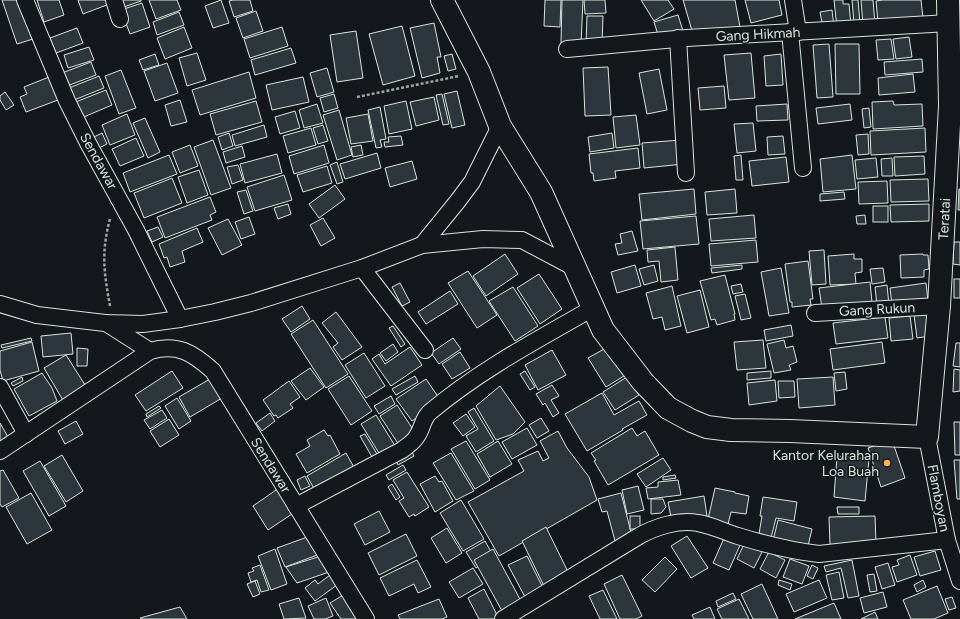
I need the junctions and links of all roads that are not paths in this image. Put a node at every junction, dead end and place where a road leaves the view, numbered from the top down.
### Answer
1 (25, 0) edge
2 (114, 0) edge
3 (442, 0) edge
4 (793, 0) edge
5 (951, 15) edge
6 (120, 19) dead end
7 (794, 32) junction
8 (678, 38) junction
9 (567, 49) dead end
10 (500, 126) junction
11 (803, 168) dead end
12 (686, 173) dead end
13 (422, 245) junction
14 (362, 268) junction
15 (575, 268) junction
16 (0, 304) edge
17 (939, 306) junction
18 (593, 308) junction
19 (815, 312) dead end
20 (180, 319) junction
21 (109, 323) junction
22 (425, 350) dead end
23 (150, 351) junction
24 (0, 387) edge
25 (26, 434) junction
26 (927, 437) junction
27 (0, 451) edge
28 (296, 506) junction
29 (947, 540) junction
30 (960, 581) edge
31 (366, 619) edge
32 (503, 619) edge

1 - 20 street, Sendawar
2 - 6 street
3 - 10 main road
4 - 7 street
5 - 7 street, Gang Hikmah
5 - 17 main road, Teratai
7 - 8 street, Gang Hikmah
7 - 11 street
8 - 9 street, Gang Hikmah
8 - 12 street
10 - 13 street
10 - 15 main road
13 - 14 street
13 - 15 street
14 - 20 street
14 - 22 street
15 - 18 main road
16 - 21 street
17 - 19 street, Gang Rukun
17 - 26 main road, Teratai
18 - 26 main road
18 - 28 street
20 - 21 street
21 - 23 street
23 - 25 street
23 - 28 street, Sendawar
24 - 25 street
25 - 27 street
26 - 29 street, Flamboyan
28 - 31 street, Sendawar
29 - 30 street, Flamboyan
29 - 32 street

